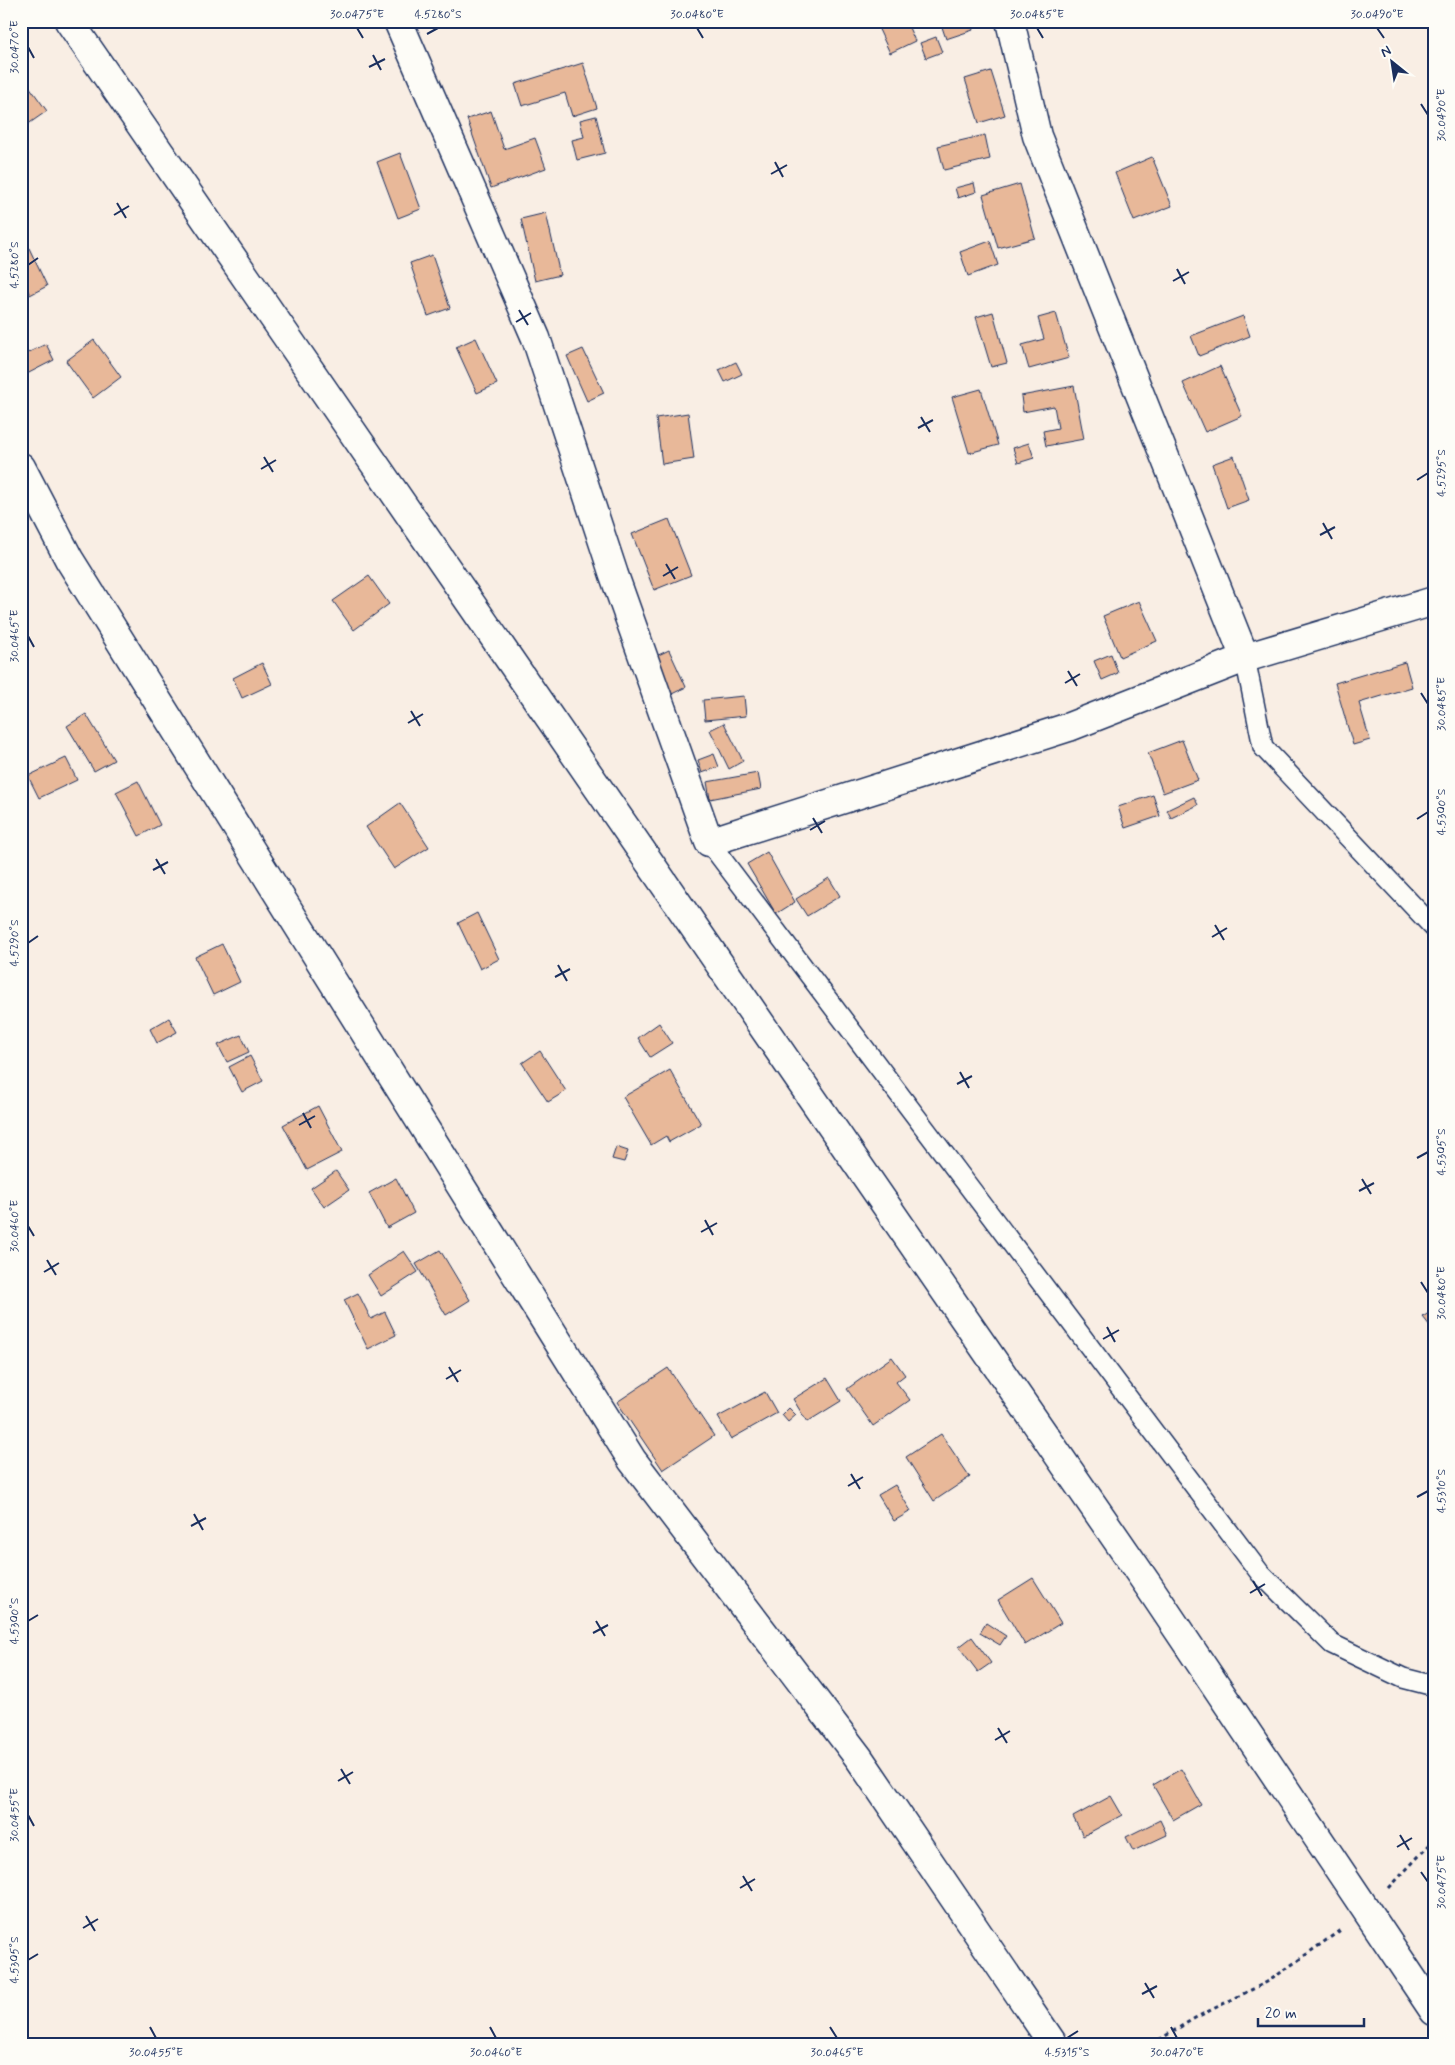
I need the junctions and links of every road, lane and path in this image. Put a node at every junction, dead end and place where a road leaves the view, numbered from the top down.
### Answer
1 (69, 21) edge
2 (398, 21) edge
3 (1010, 21) edge
4 (21, 467) edge
5 (1434, 600) edge
6 (1245, 658) junction
7 (709, 842) junction
8 (1434, 928) edge
9 (1434, 1686) edge
10 (1434, 1840) edge
11 (1368, 1911) junction
12 (1434, 2011) edge
13 (1053, 2044) edge
14 (1152, 2044) edge

1 - 11 street
2 - 7 street
3 - 6 street
4 - 13 street
5 - 6 street
6 - 7 street
6 - 8 lane
7 - 9 lane
10 - 11 path
11 - 12 street
11 - 14 path

